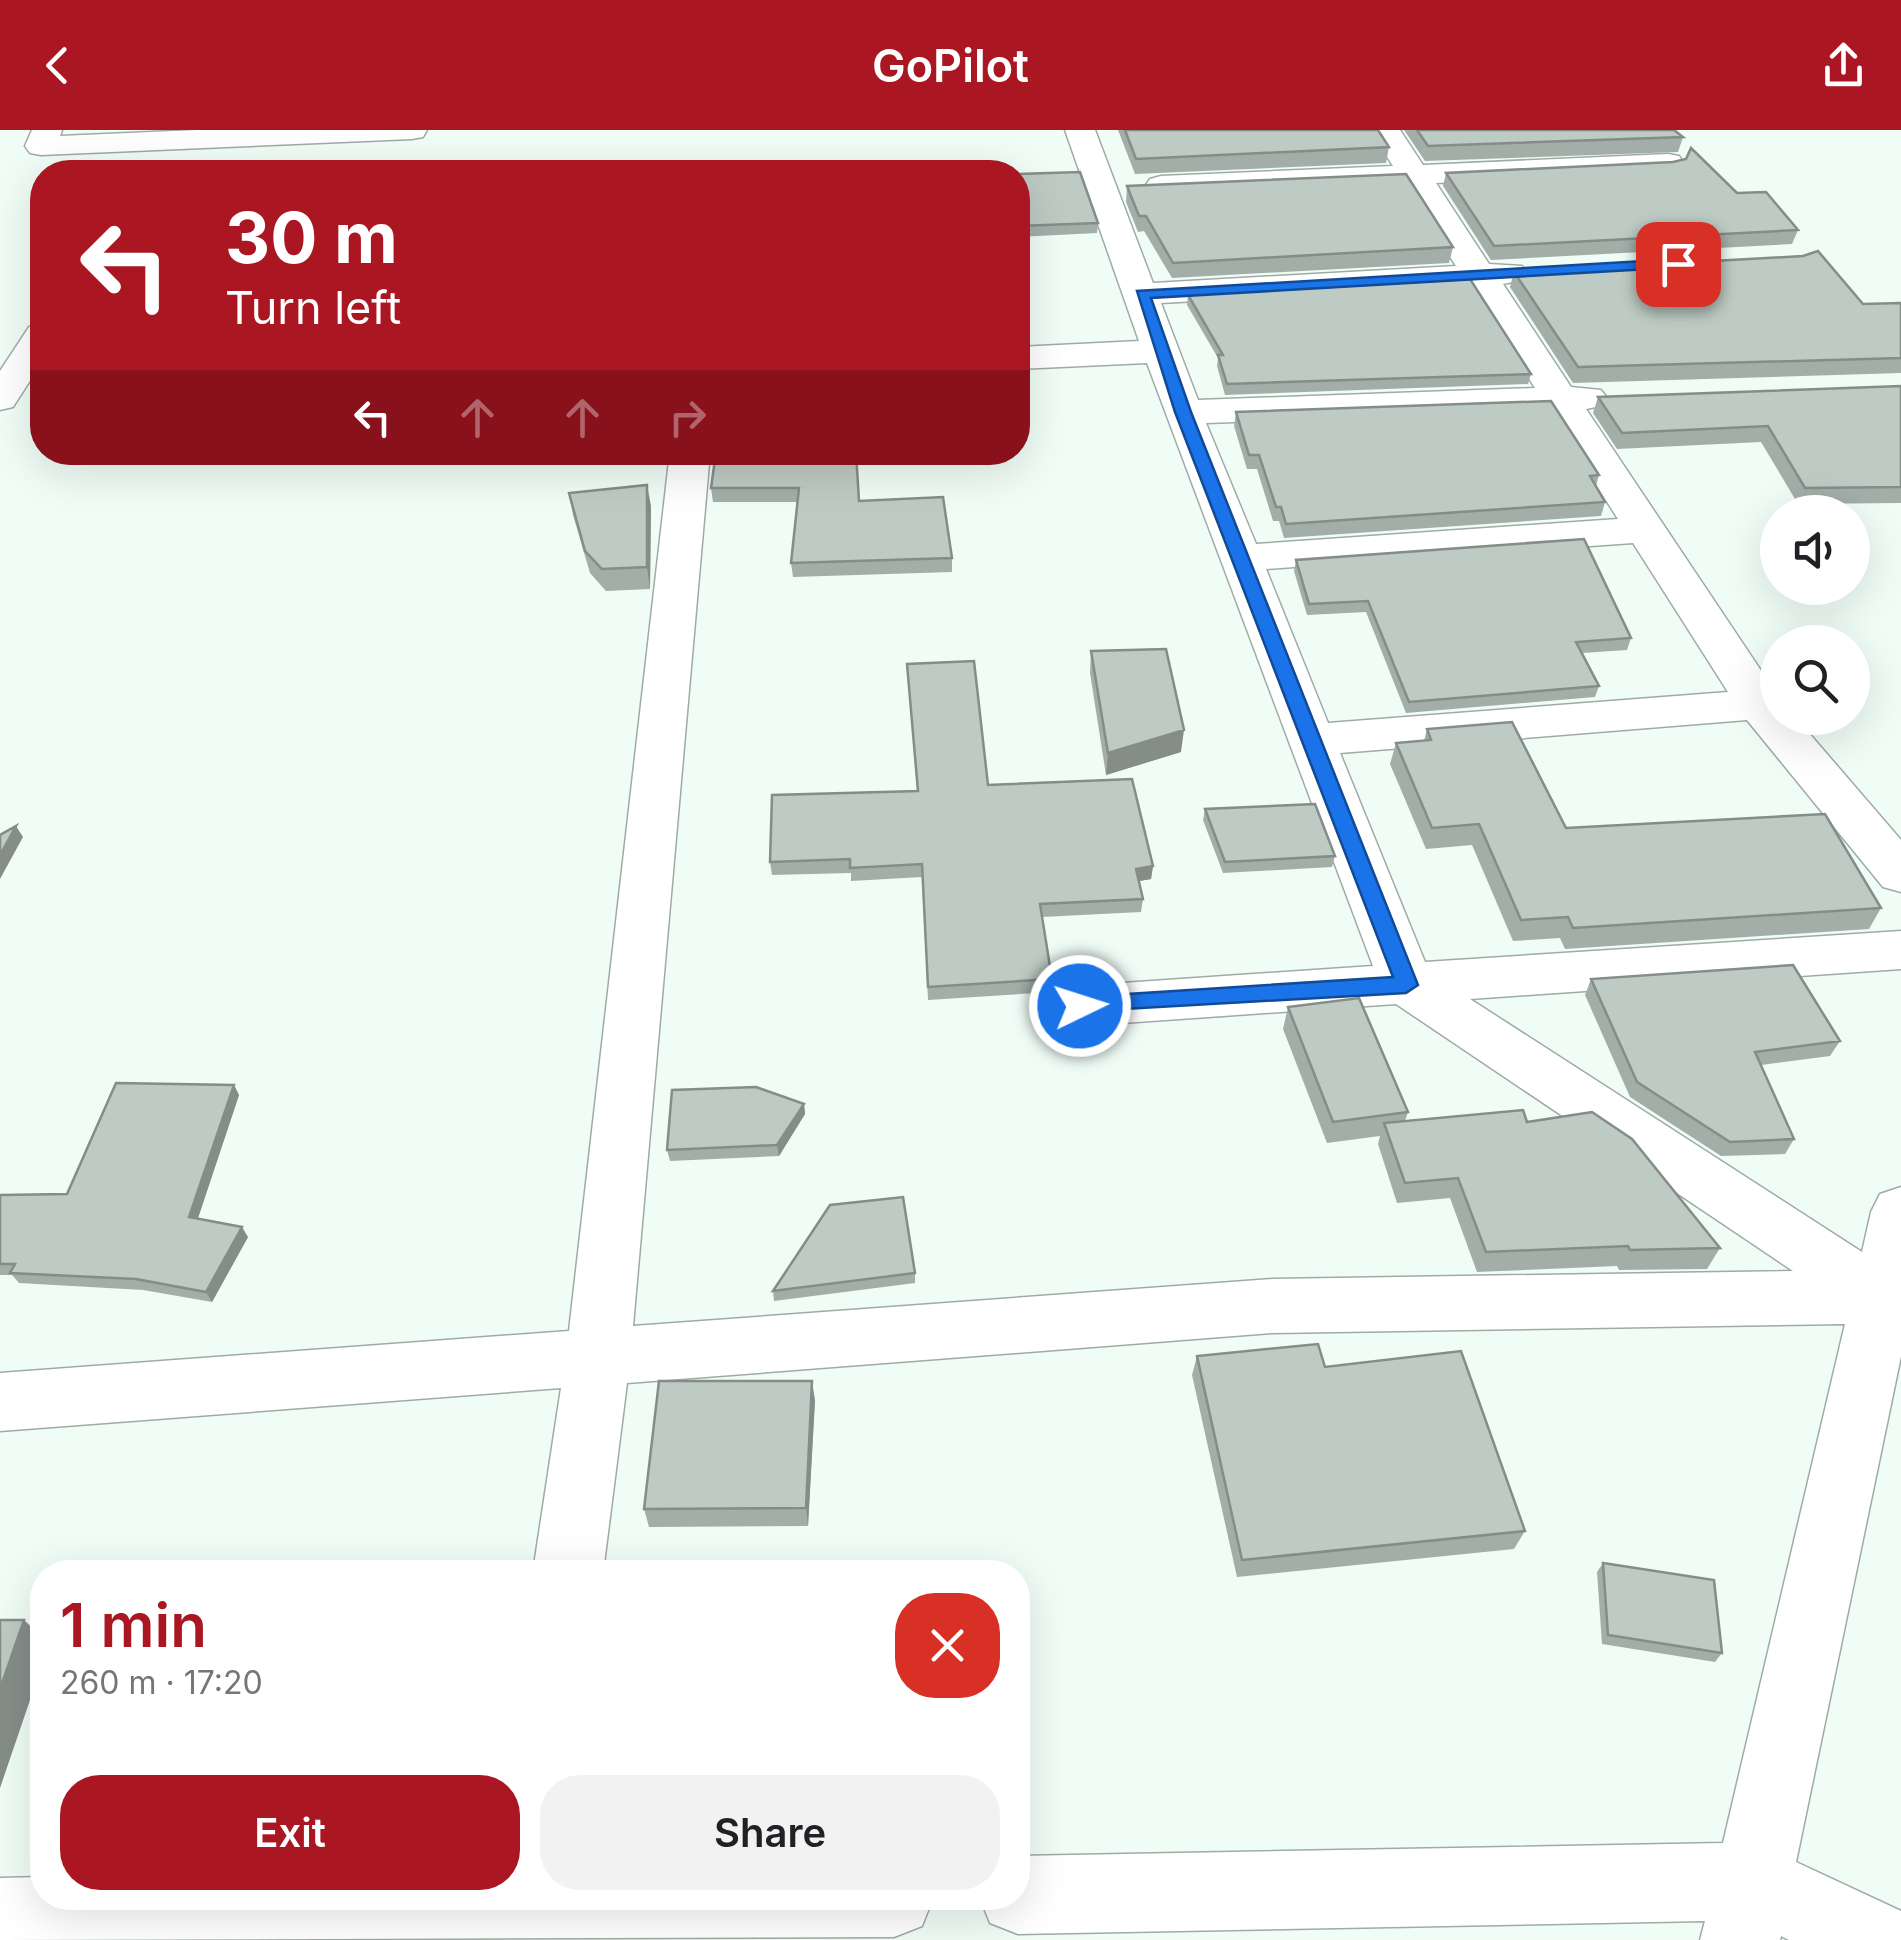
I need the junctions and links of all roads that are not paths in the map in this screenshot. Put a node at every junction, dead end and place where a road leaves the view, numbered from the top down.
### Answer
1 (47, 130) edge
2 (412, 130) edge
3 (1080, 130) edge
4 (1385, 130) edge
5 (146, 157) edge
6 (1668, 163) edge
7 (1412, 172) junction
8 (1102, 189) junction
9 (1539, 271) edge
10 (1479, 274) junction
11 (1142, 294) junction
12 (1164, 351) junction
13 (30, 353) edge
14 (1030, 357) edge
15 (1617, 396) edge
16 (1560, 398) junction
17 (0, 399) edge
18 (1183, 412) junction
19 (689, 465) edge
20 (1646, 530) junction
21 (1243, 558) junction
22 (1759, 704) junction
23 (1312, 740) junction
24 (1901, 874) edge
25 (1901, 950) edge
26 (1406, 985) junction
27 (1080, 1006) dead end
28 (1894, 1251) edge
29 (598, 1357) junction
30 (0, 1402) edge
31 (570, 1560) edge
32 (1030, 1895) edge
33 (614, 1910) edge
34 (1746, 1911) edge
35 (520, 1914) edge
36 (0, 1916) edge
37 (1876, 1940) edge

1 - 5 street
2 - 5 street
3 - 8 street
4 - 7 street
6 - 7 street
7 - 8 street
7 - 10 street
8 - 11 street
9 - 10 street
10 - 11 street
10 - 16 street
11 - 12 street
12 - 14 street
12 - 18 street
13 - 17 street
15 - 16 street
16 - 18 street
16 - 20 street
18 - 21 street
19 - 29 street
20 - 21 street
20 - 22 street
21 - 23 street
22 - 23 street
22 - 24 street
23 - 26 street
25 - 26 street
26 - 27 street
26 - 28 street
28 - 29 street
28 - 34 street
29 - 30 street
29 - 31 street
32 - 34 street
33 - 35 street
34 - 37 street
35 - 36 street

